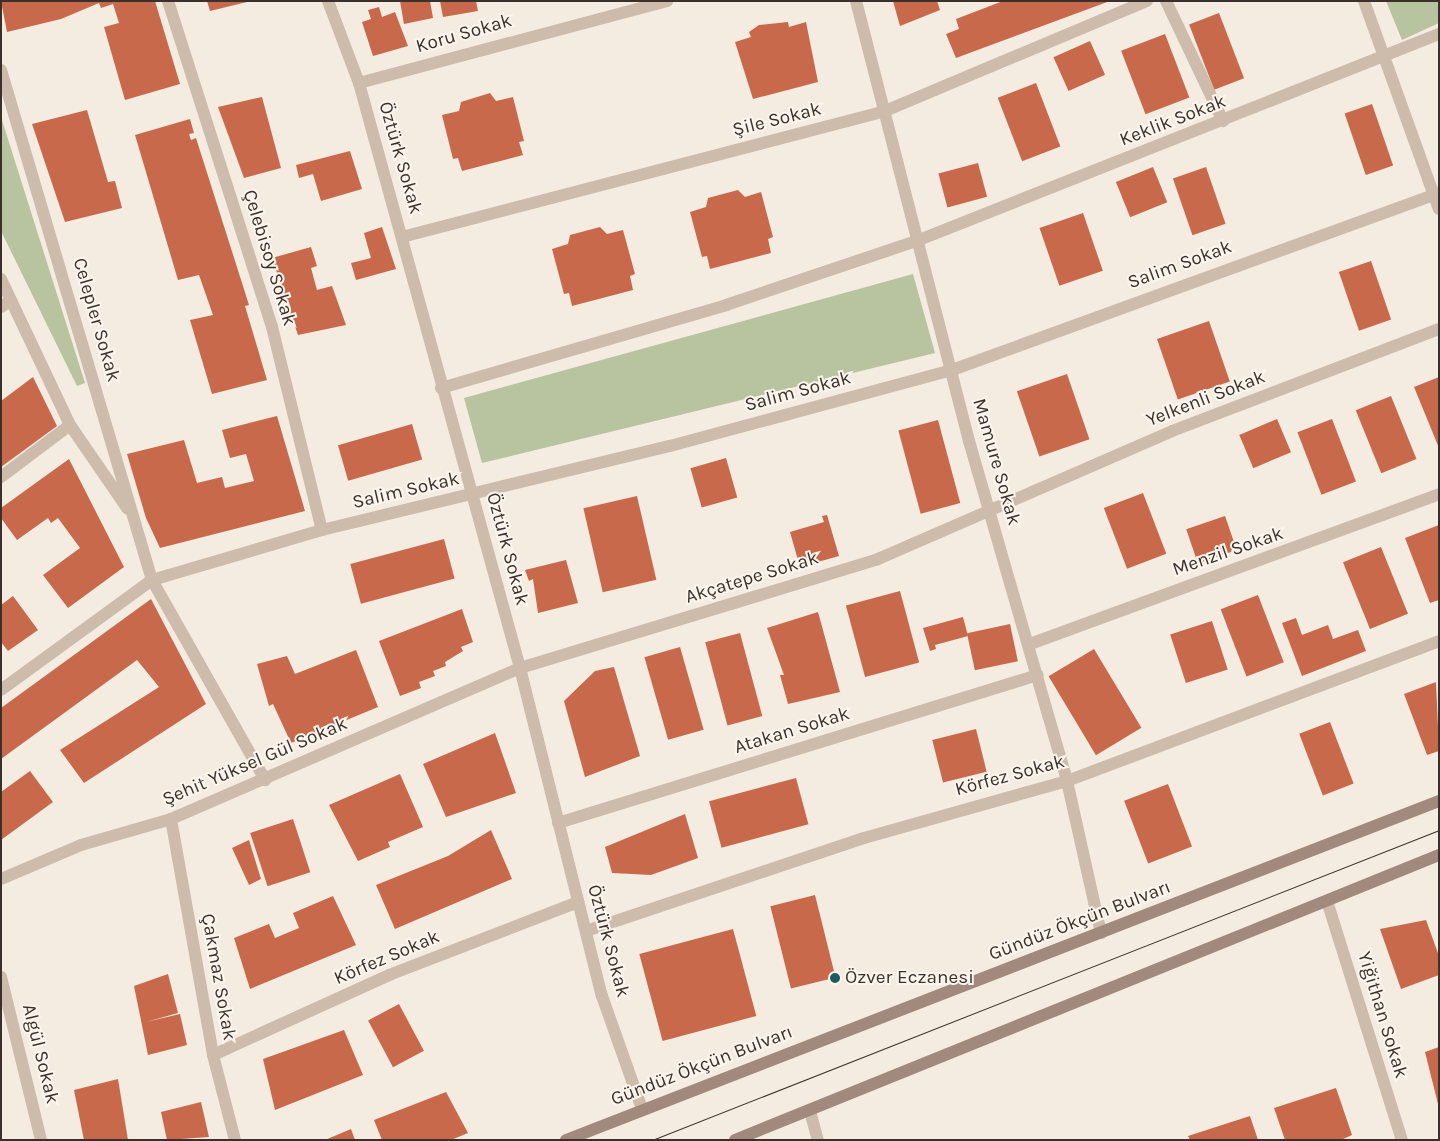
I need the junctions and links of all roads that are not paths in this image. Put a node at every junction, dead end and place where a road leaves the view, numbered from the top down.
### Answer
1 (168, 1) edge
2 (328, 1) edge
3 (667, 1) edge
4 (856, 1) edge
5 (1147, 1) edge
6 (1166, 1) edge
7 (1364, 1) edge
8 (1439, 34) edge
9 (1382, 59) junction
10 (1, 70) edge
11 (359, 83) junction
12 (885, 111) junction
13 (1223, 121) junction
14 (1436, 194) edge
15 (1439, 209) edge
16 (402, 236) junction
17 (919, 240) junction
18 (1, 279) edge
19 (6, 304) edge
20 (1439, 329) edge
21 (952, 370) junction
22 (441, 388) junction
23 (70, 425) junction
24 (1, 477) edge
25 (1439, 494) edge
26 (473, 495) junction
27 (990, 511) junction
28 (134, 518) junction
29 (322, 530) junction
30 (152, 580) junction
31 (1439, 641) edge
32 (1030, 644) junction
33 (520, 668) junction
34 (1038, 675) junction
35 (1, 690) edge
36 (265, 780) junction
37 (1067, 781) junction
38 (1439, 801) edge
39 (170, 819) junction
40 (558, 823) junction
41 (1439, 855) edge
42 (1, 879) edge
43 (1327, 901) junction
44 (578, 902) junction
45 (586, 931) junction
46 (1101, 933) junction
47 (1, 977) edge
48 (213, 1055) junction
49 (642, 1109) junction
50 (810, 1111) junction
51 (41, 1140) edge
52 (235, 1140) edge
53 (566, 1140) edge
54 (736, 1140) edge
55 (818, 1140) edge
56 (1402, 1140) edge

1 - 29 street, Çelebisoy Sokak
2 - 11 street, Öztürk Sokak
3 - 11 street, Koru Sokak
4 - 12 street, Mamure Sokak
5 - 12 street, Şile Sokak
6 - 13 street
7 - 9 street
8 - 9 street, Keklik Sokak
9 - 13 street, Keklik Sokak
9 - 14 street
10 - 28 street, Celepler Sokak
11 - 16 street, Öztürk Sokak
12 - 16 street, Şile Sokak
12 - 17 street, Mamure Sokak
13 - 17 street, Keklik Sokak
14 - 15 street
14 - 21 street, Salim Sokak
16 - 22 street, Öztürk Sokak
17 - 21 street, Mamure Sokak
17 - 22 street, Keklik Sokak
18 - 19 street
19 - 23 street
20 - 27 street, Yelkenli Sokak
21 - 26 street, Salim Sokak
21 - 27 street, Mamure Sokak
22 - 26 street, Öztürk Sokak
23 - 24 street
23 - 28 street
25 - 32 street, Menzil Sokak
26 - 29 street, Salim Sokak
26 - 33 street, Öztürk Sokak
27 - 32 street, Mamure Sokak
27 - 33 street, Akçatepe Sokak
28 - 30 street, Celepler Sokak
29 - 30 street, Salim Sokak
30 - 35 street, Salim Sokak
30 - 36 street, Celepler Sokak
31 - 37 street, Körfez Sokak
32 - 34 street, Mamure Sokak
33 - 36 street, Şehit Yüksel Gül Sokak
33 - 40 street, Öztürk Sokak
34 - 37 street, Mamure Sokak
34 - 40 street, Atakan Sokak
36 - 39 street, Şehit Yüksel Gül Sokak
37 - 45 street, Körfez Sokak
37 - 46 street, Mamure Sokak
38 - 46 street, Gündüz Ökçün Bulvarı
39 - 42 street, Şehit Yüksel Gül Sokak
39 - 48 street, Çakmaz Sokak
40 - 44 street, Öztürk Sokak
41 - 43 street
43 - 50 street
43 - 56 street, Yiğithan Sokak
44 - 45 street, Öztürk Sokak
44 - 48 street, Körfez Sokak
45 - 49 street, Öztürk Sokak
46 - 49 street, Gündüz Ökçün Bulvarı
47 - 51 street, Algül Sokak
48 - 52 street, Çakmaz Sokak
49 - 53 street, Gündüz Ökçün Bulvarı
50 - 54 street
50 - 55 street

